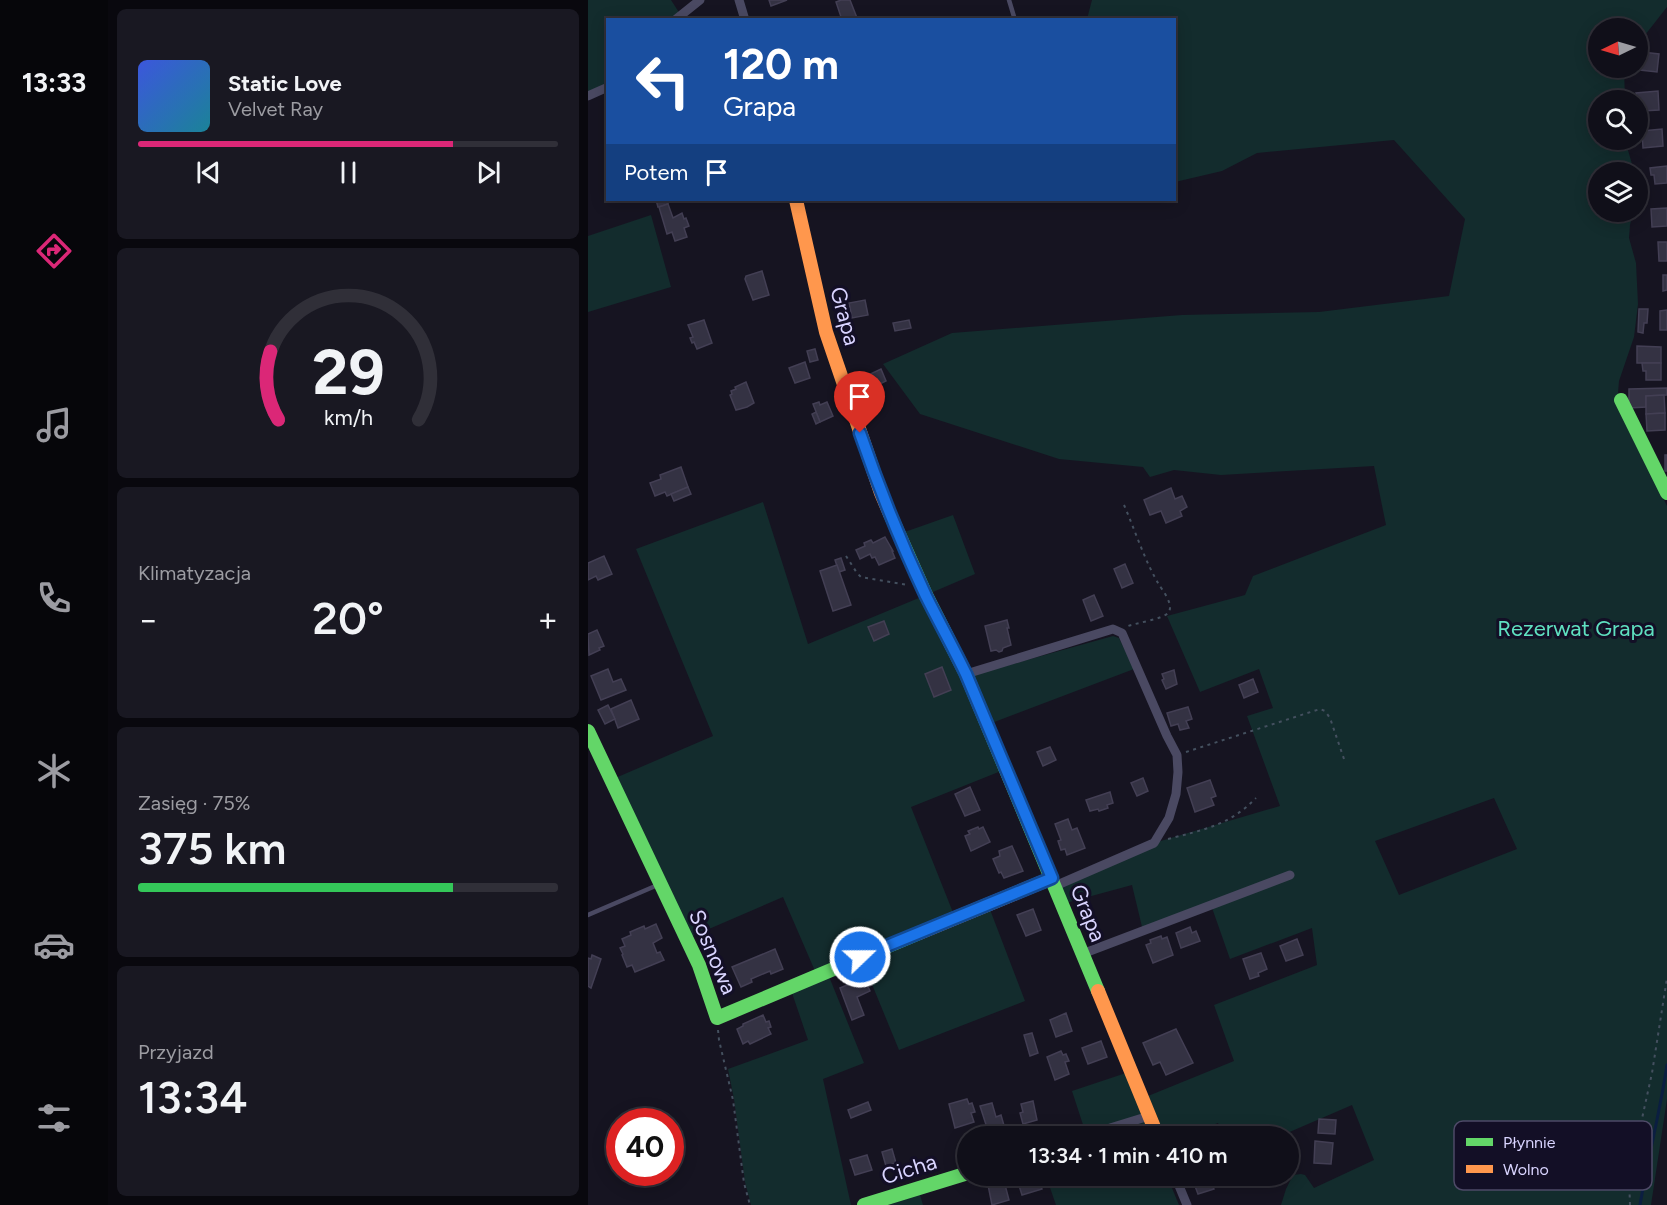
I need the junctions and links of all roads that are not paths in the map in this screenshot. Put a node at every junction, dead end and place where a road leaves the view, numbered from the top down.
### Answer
1 (700, 0) edge
2 (739, 0) edge
3 (1009, 0) edge
4 (678, 18) edge
5 (744, 18) edge
6 (1014, 18) edge
7 (606, 88) edge
8 (588, 96) edge
9 (796, 201) edge
10 (1621, 400) dead end
11 (1667, 493) edge
12 (966, 674) junction
13 (588, 731) edge
14 (1290, 875) dead end
15 (1053, 882) junction
16 (661, 884) junction
17 (588, 915) edge
18 (1082, 954) junction
19 (1149, 1116) junction
20 (1117, 1126) edge
21 (1153, 1126) edge
22 (957, 1176) edge
23 (1178, 1186) edge
24 (864, 1205) edge
25 (1187, 1205) edge

1 - 4 street
2 - 5 street
3 - 6 lane
7 - 8 street
9 - 12 street, Grapa
10 - 11 street
12 - 15 street, Grapa
12 - 15 street
13 - 16 street, Sosnowa
14 - 18 street
15 - 16 street, Sosnowa
15 - 18 street, Grapa
16 - 17 lane
18 - 19 street, Grapa
19 - 20 street
19 - 21 street, Grapa
22 - 24 street, Cicha
23 - 25 street

